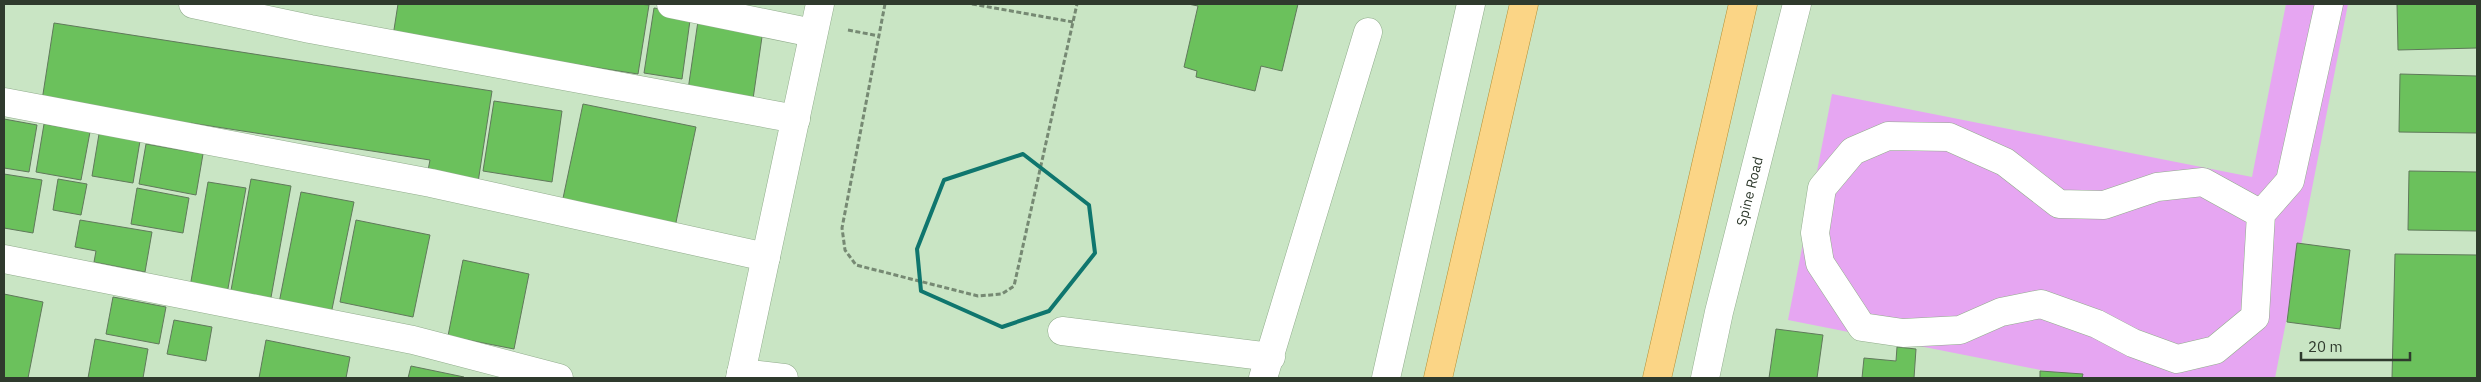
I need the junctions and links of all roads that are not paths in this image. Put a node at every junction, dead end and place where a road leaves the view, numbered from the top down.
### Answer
1 (193, 4) edge
2 (671, 4) edge
3 (820, 4) edge
4 (1471, 4) edge
5 (1524, 4) edge
6 (1743, 4) edge
7 (1796, 4) edge
8 (2329, 4) edge
9 (1368, 32) dead end
10 (813, 33) junction
11 (4, 102) edge
12 (796, 119) junction
13 (2261, 214) junction
14 (766, 257) junction
15 (4, 259) edge
16 (1062, 330) dead end
17 (1267, 368) edge
18 (741, 376) edge
19 (559, 378) edge
20 (784, 378) edge
21 (1386, 378) edge
22 (1438, 378) edge
23 (1657, 378) edge
24 (1705, 378) edge

1 - 12 street
2 - 10 street
3 - 10 street
4 - 21 street
5 - 22 main road
6 - 23 main road
7 - 24 street, Spine Road
8 - 13 street
9 - 17 street
10 - 12 street
11 - 14 street
12 - 14 street
13 - 13 street
14 - 18 street
15 - 19 street
16 - 17 street
18 - 20 street

